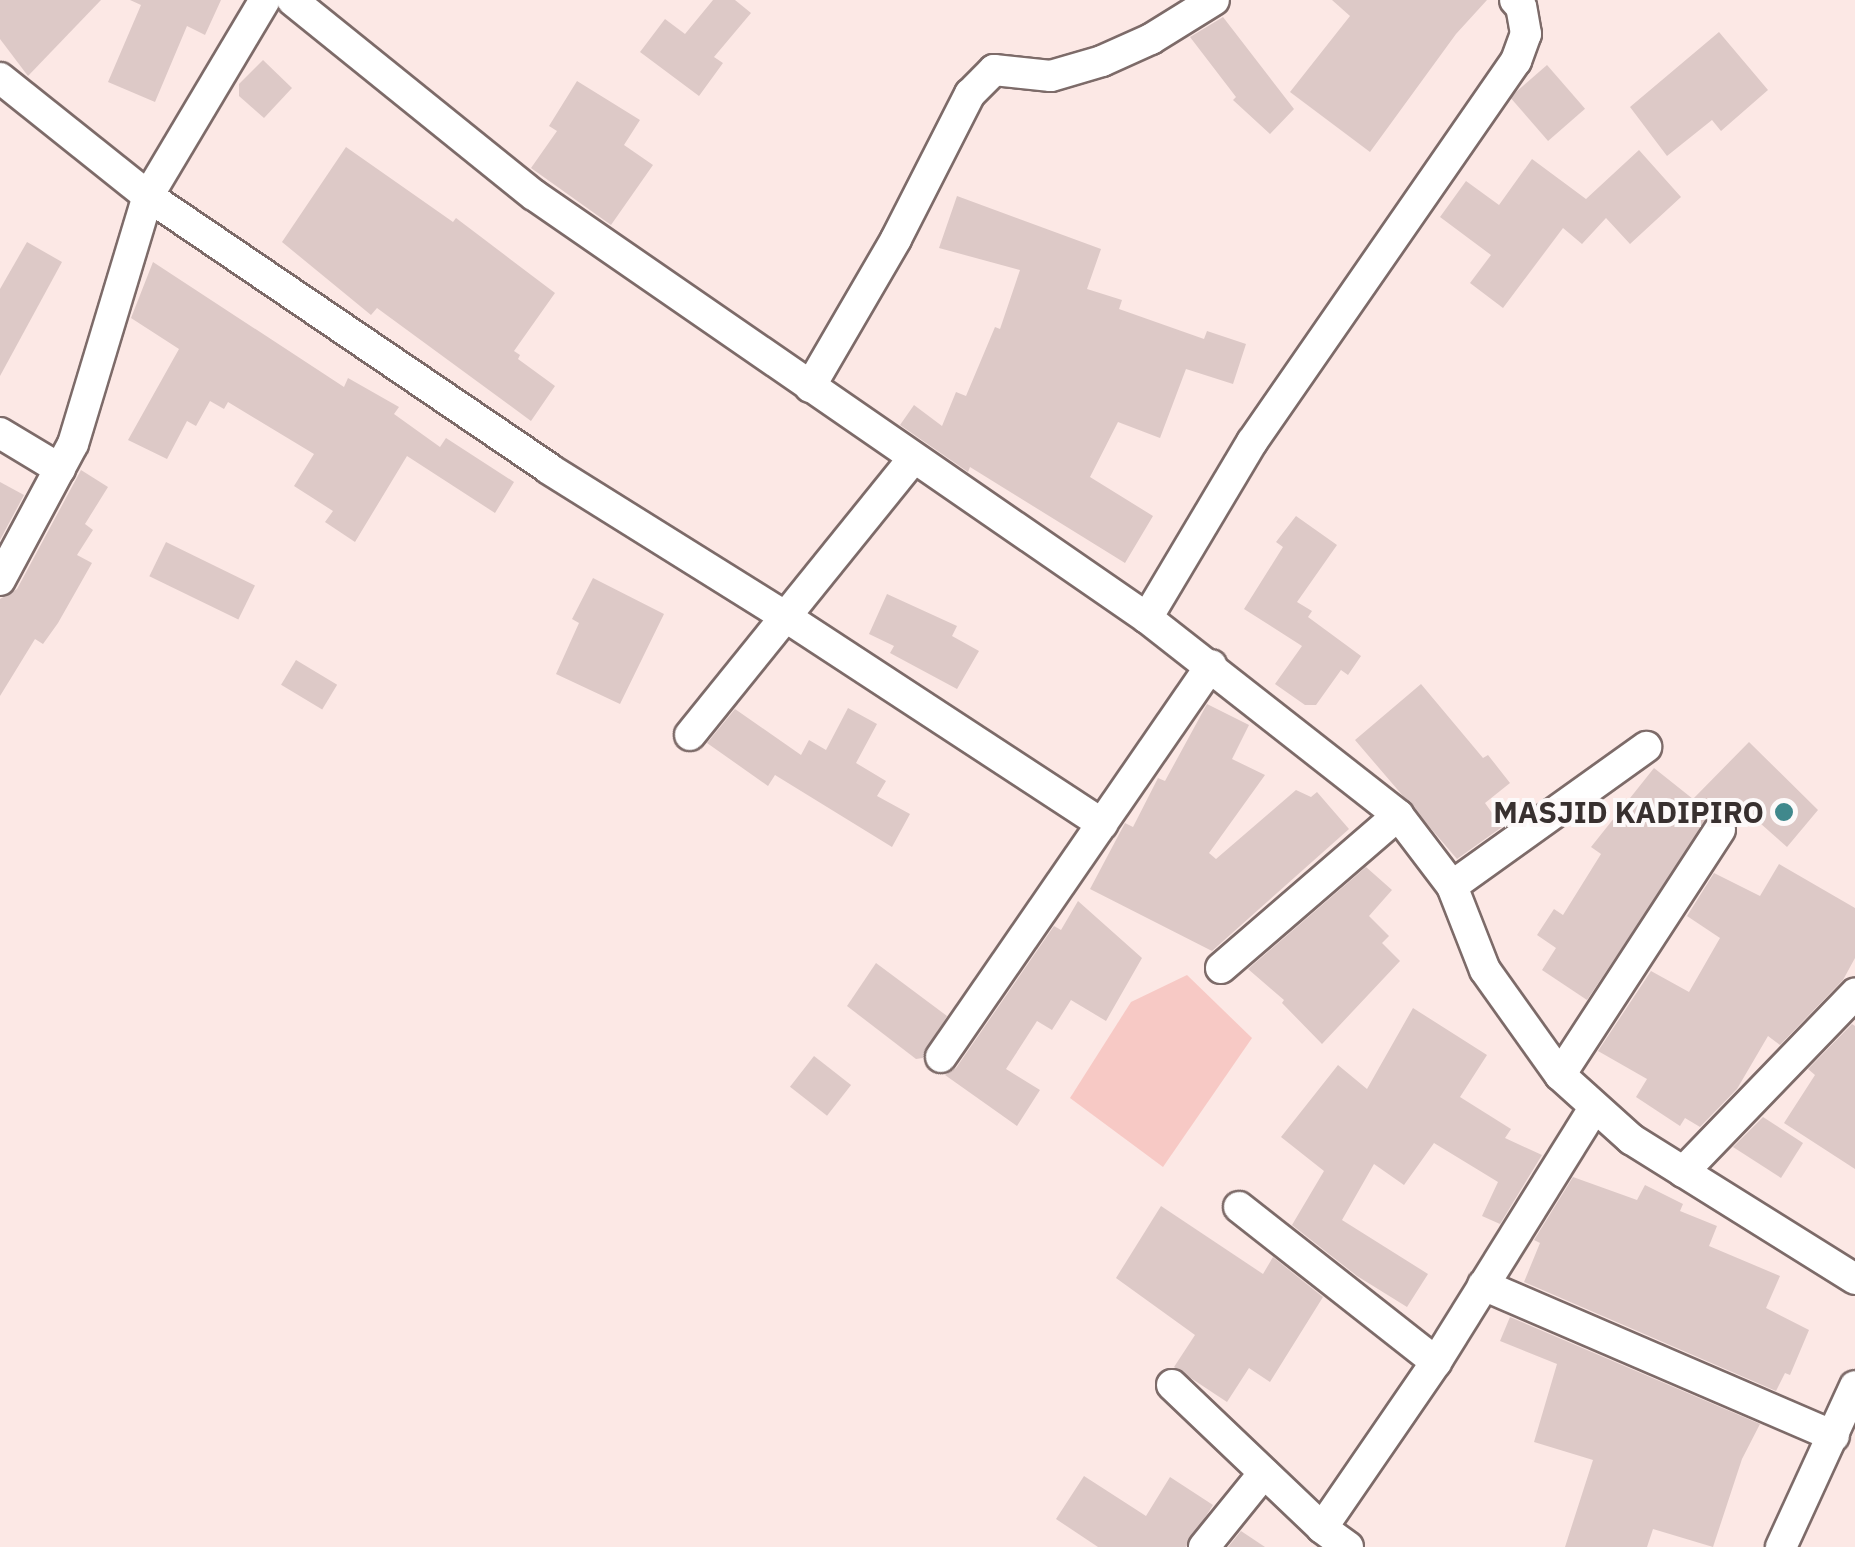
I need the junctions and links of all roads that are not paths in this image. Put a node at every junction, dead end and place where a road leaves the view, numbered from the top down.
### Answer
1 (265, 0) edge
2 (292, 0) edge
3 (1214, 0) edge
4 (1515, 0) edge
5 (0, 78) edge
6 (148, 196) junction
7 (810, 387) junction
8 (0, 433) edge
9 (66, 457) junction
10 (913, 459) junction
11 (0, 580) edge
12 (786, 616) junction
13 (1147, 618) junction
14 (1211, 665) junction
15 (690, 735) dead end
16 (1646, 747) dead end
17 (1398, 815) junction
18 (1102, 824) junction
19 (1720, 830) dead end
20 (1452, 886) junction
21 (1221, 968) dead end
22 (1855, 994) edge
23 (941, 1057) dead end
24 (1560, 1075) junction
25 (1594, 1108) junction
26 (1682, 1172) junction
27 (1239, 1207) dead end
28 (1855, 1279) edge
29 (1484, 1285) junction
30 (1436, 1362) junction
31 (1172, 1386) dead end
32 (1855, 1386) edge
33 (1834, 1436) junction
34 (1264, 1473) junction
35 (1322, 1528) junction
36 (1204, 1547) edge
37 (1348, 1547) edge
38 (1781, 1547) edge

1 - 6 street
2 - 7 street
3 - 7 street
4 - 13 street
5 - 6 street
6 - 9 street
6 - 12 street
7 - 10 street
8 - 9 street
9 - 11 street
10 - 12 street
10 - 13 street
12 - 15 street
12 - 18 street
13 - 14 street
14 - 17 street
14 - 18 street
16 - 20 street
17 - 20 street
17 - 21 street
18 - 23 street
19 - 24 street
20 - 24 street
22 - 26 street
24 - 25 street
25 - 26 street
25 - 29 street
26 - 28 street
27 - 30 street
29 - 30 street
29 - 33 street
30 - 35 street
31 - 34 street
32 - 33 street
33 - 38 street
34 - 35 street
34 - 36 street
35 - 37 street

